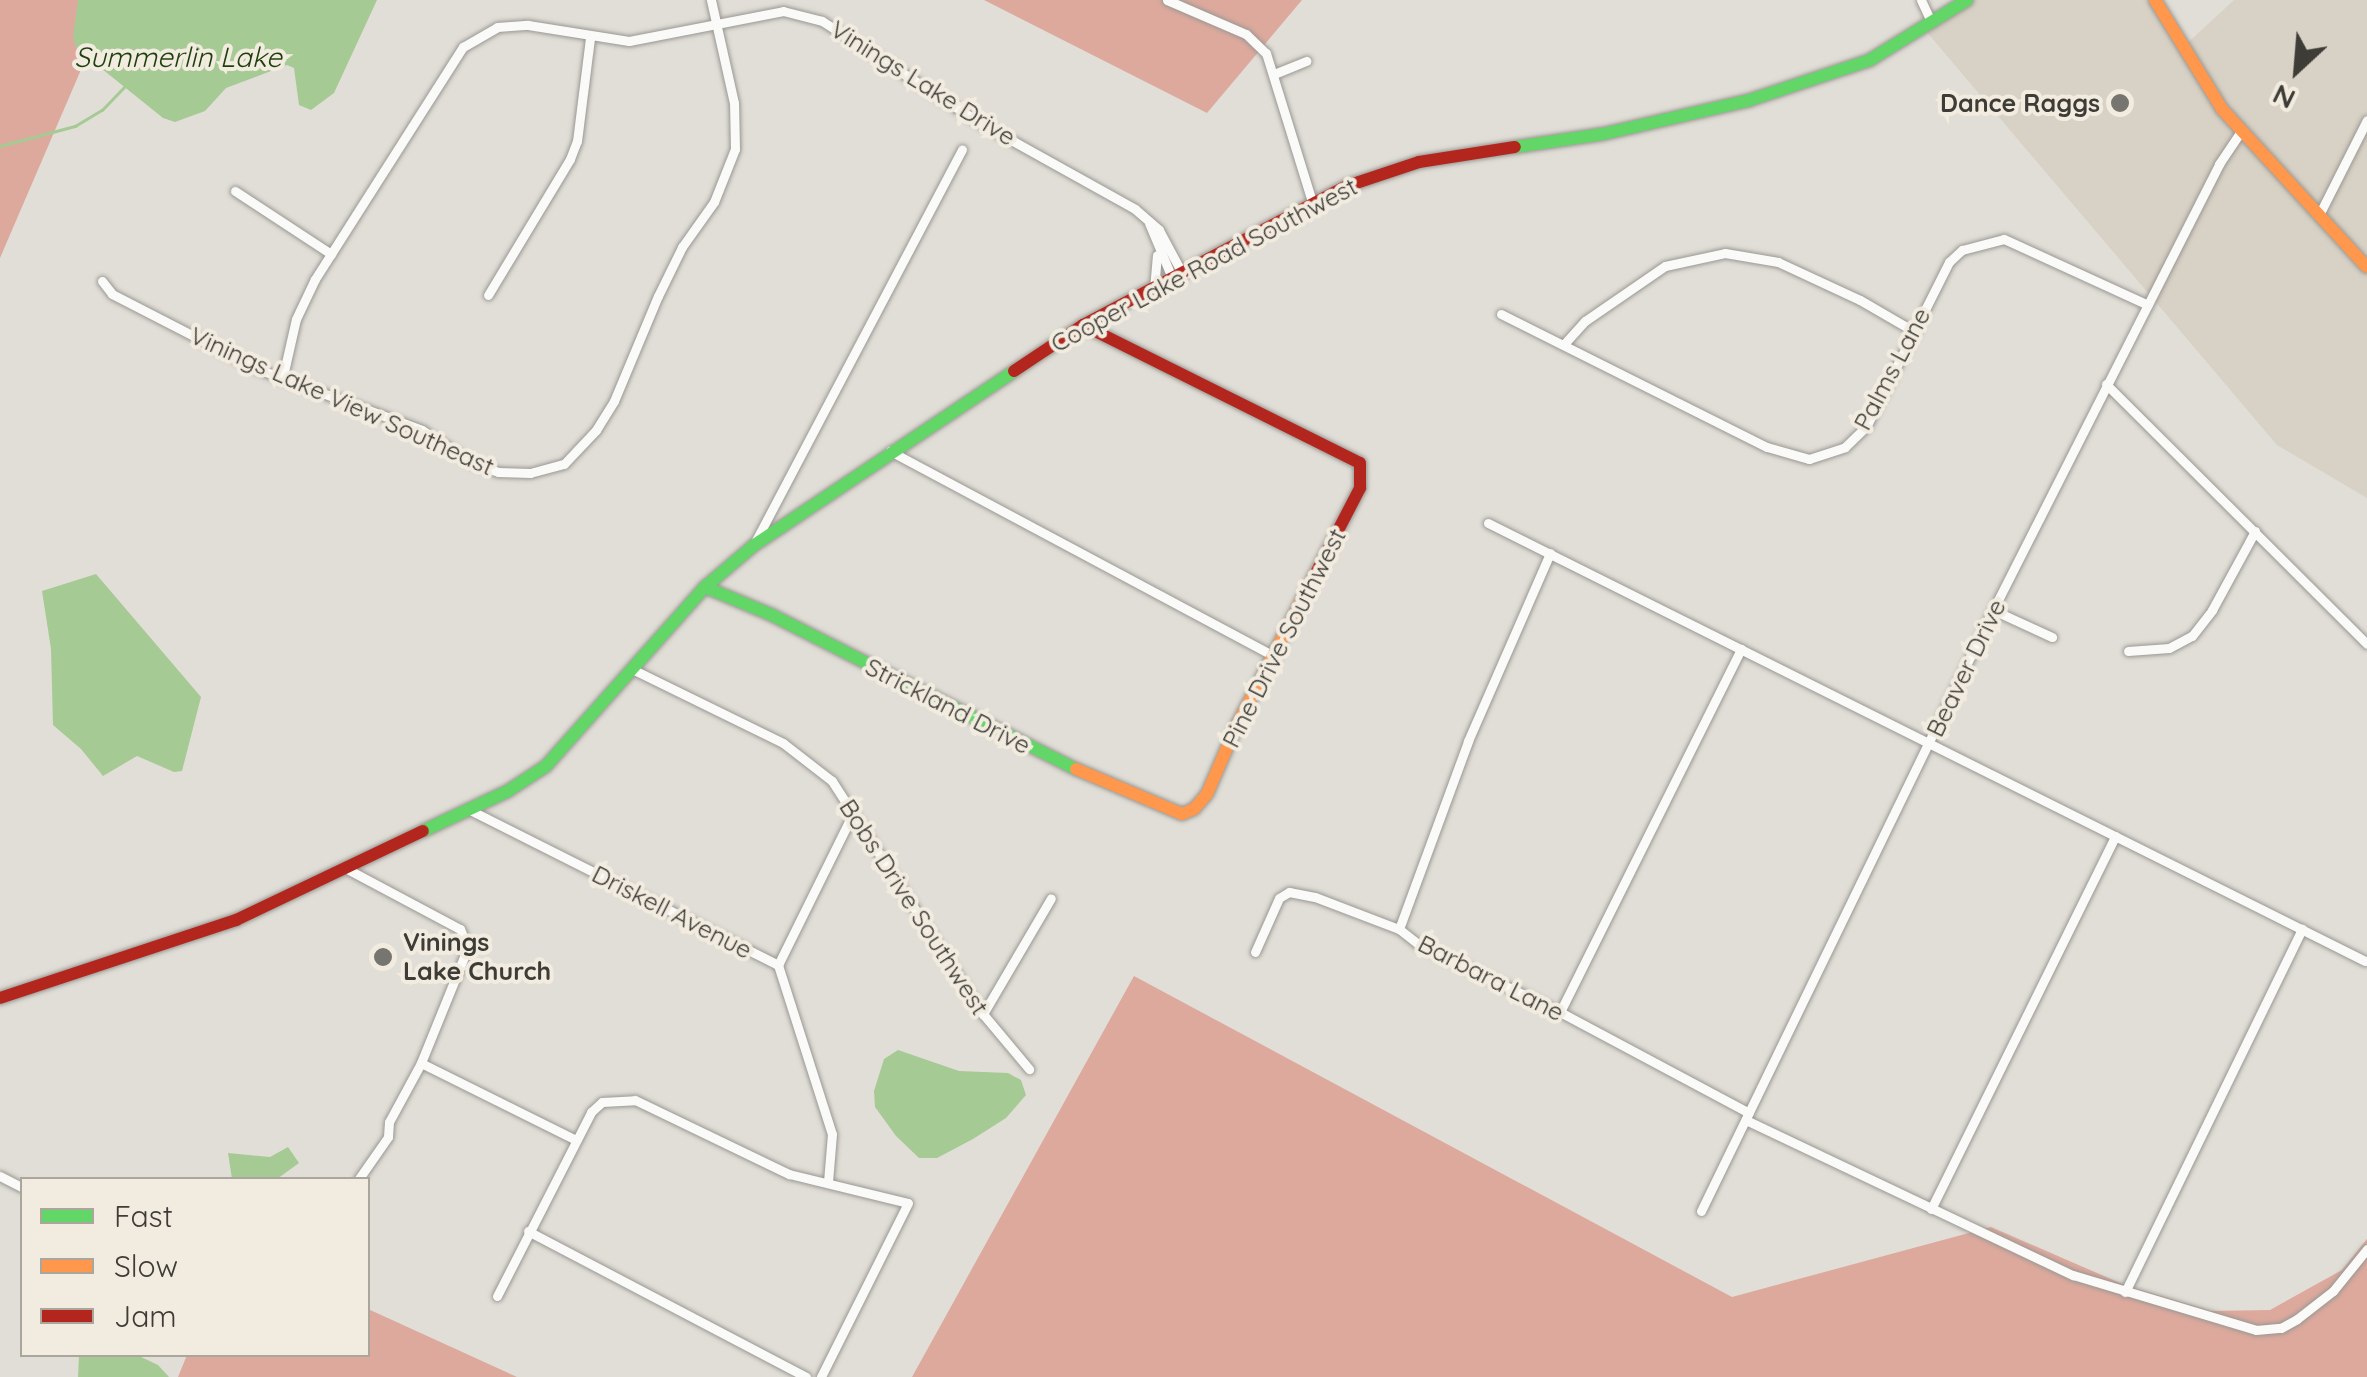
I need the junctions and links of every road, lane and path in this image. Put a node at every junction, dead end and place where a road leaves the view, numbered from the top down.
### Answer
1 (711, 0) edge
2 (1167, 0) edge
3 (1921, 0) edge
4 (1967, 0) edge
5 (2155, 0) edge
6 (1930, 19) junction
7 (716, 22) junction
8 (590, 38) junction
9 (1307, 61) dead end
10 (1274, 74) junction
11 (2367, 120) edge
12 (2241, 131) junction
13 (962, 150) dead end
14 (235, 191) dead end
15 (1313, 205) junction
16 (2319, 216) junction
17 (1149, 223) junction
18 (1156, 247) junction
19 (331, 254) junction
20 (2367, 268) edge
21 (1178, 278) junction
22 (102, 281) dead end
23 (1154, 290) junction
24 (488, 295) dead end
25 (2148, 304) junction
26 (1501, 314) dead end
27 (1083, 325) junction
28 (1915, 332) junction
29 (1565, 343) junction
30 (282, 376) junction
31 (2106, 384) junction
32 (890, 451) junction
33 (1488, 523) dead end
34 (2255, 531) junction
35 (753, 546) junction
36 (1550, 553) junction
37 (705, 586) junction
38 (1993, 610) junction
39 (2052, 637) dead end
40 (2367, 644) edge
41 (1741, 649) junction
42 (2128, 650) dead end
43 (1274, 657) junction
44 (634, 670) junction
45 (1930, 743) junction
46 (1194, 809) joint
47 (472, 812) junction
48 (853, 813) junction
49 (2115, 836) junction
50 (349, 870) junction
51 (1051, 898) dead end
52 (1399, 929) junction
53 (2302, 929) junction
54 (1255, 952) dead end
55 (2365, 962) edge
56 (778, 965) junction
57 (0, 998) edge
58 (1560, 1012) junction
59 (983, 1014) junction
60 (422, 1063) junction
61 (1029, 1069) dead end
62 (1748, 1116) junction
63 (576, 1140) junction
64 (360, 1177) edge
65 (828, 1182) junction
66 (1930, 1208) junction
67 (1701, 1211) dead end
68 (528, 1232) junction
69 (2367, 1249) edge
70 (2125, 1292) junction
71 (496, 1296) dead end
72 (806, 1377) edge
73 (821, 1377) edge

1 - 7 street, Vinings Lake View Southeast
2 - 10 street
3 - 6 street
4 - 6 street, Cooper Lake Road Southwest
5 - 12 street
6 - 15 street, Cooper Lake Road Southwest
7 - 8 street, Vinings Lake Drive
7 - 17 street, Vinings Lake Drive
7 - 30 street, Vinings Lake View Southeast
8 - 19 street, Vinings Lake Drive
8 - 24 street
9 - 10 street
10 - 15 street
11 - 16 street
12 - 16 street
12 - 25 street, Beaver Drive
13 - 35 street
14 - 19 street
15 - 21 street, Cooper Lake Road Southwest
16 - 20 street
17 - 18 street
17 - 21 street, Vinings Lake Drive
18 - 21 street
18 - 23 street
19 - 30 street, Vinings Lake Drive
21 - 23 street, Cooper Lake Road Southwest
22 - 30 street, Vinings Lake View Southeast
23 - 27 street, Cooper Lake Road Southwest
25 - 28 street, Palms Lane
25 - 31 street, Beaver Drive
26 - 29 street, Palms Lane
27 - 32 street, Cooper Lake Road Southwest
27 - 43 street, Pine Drive Southwest
28 - 29 street
28 - 29 street, Palms Lane
31 - 34 street
31 - 38 street, Beaver Drive
32 - 35 street, Cooper Lake Road Southwest
32 - 43 street
33 - 36 street
34 - 40 street
34 - 42 street
35 - 37 street, Cooper Lake Road Southwest
36 - 41 street
36 - 52 street
37 - 44 street, Cooper Lake Road Southwest
37 - 46 street, Strickland Drive
38 - 39 street
38 - 45 street, Beaver Drive
41 - 45 street
41 - 58 street
43 - 46 street, Pine Drive Southwest
44 - 47 street, Cooper Lake Road Southwest
44 - 48 street, Bobs Drive Southwest
45 - 49 street
45 - 62 street, Beaver Drive
47 - 50 street, Cooper Lake Road Southwest
47 - 56 street, Driskell Avenue
48 - 56 street
48 - 59 street, Bobs Drive Southwest
49 - 53 street
49 - 66 street
50 - 57 street, Cooper Lake Road Southwest
50 - 60 street
51 - 59 street
52 - 54 street, Barbara Lane
52 - 58 street, Barbara Lane
53 - 55 street
53 - 70 street
56 - 65 street, Driskell Avenue
58 - 62 street, Barbara Lane
59 - 61 street, Bobs Drive Southwest
60 - 63 street
60 - 64 street
62 - 66 street, Barbara Lane
62 - 67 street, Beaver Drive
63 - 65 street
63 - 68 street
65 - 73 street
66 - 70 street, Barbara Lane
68 - 71 street
68 - 72 street
69 - 70 street, Barbara Lane

